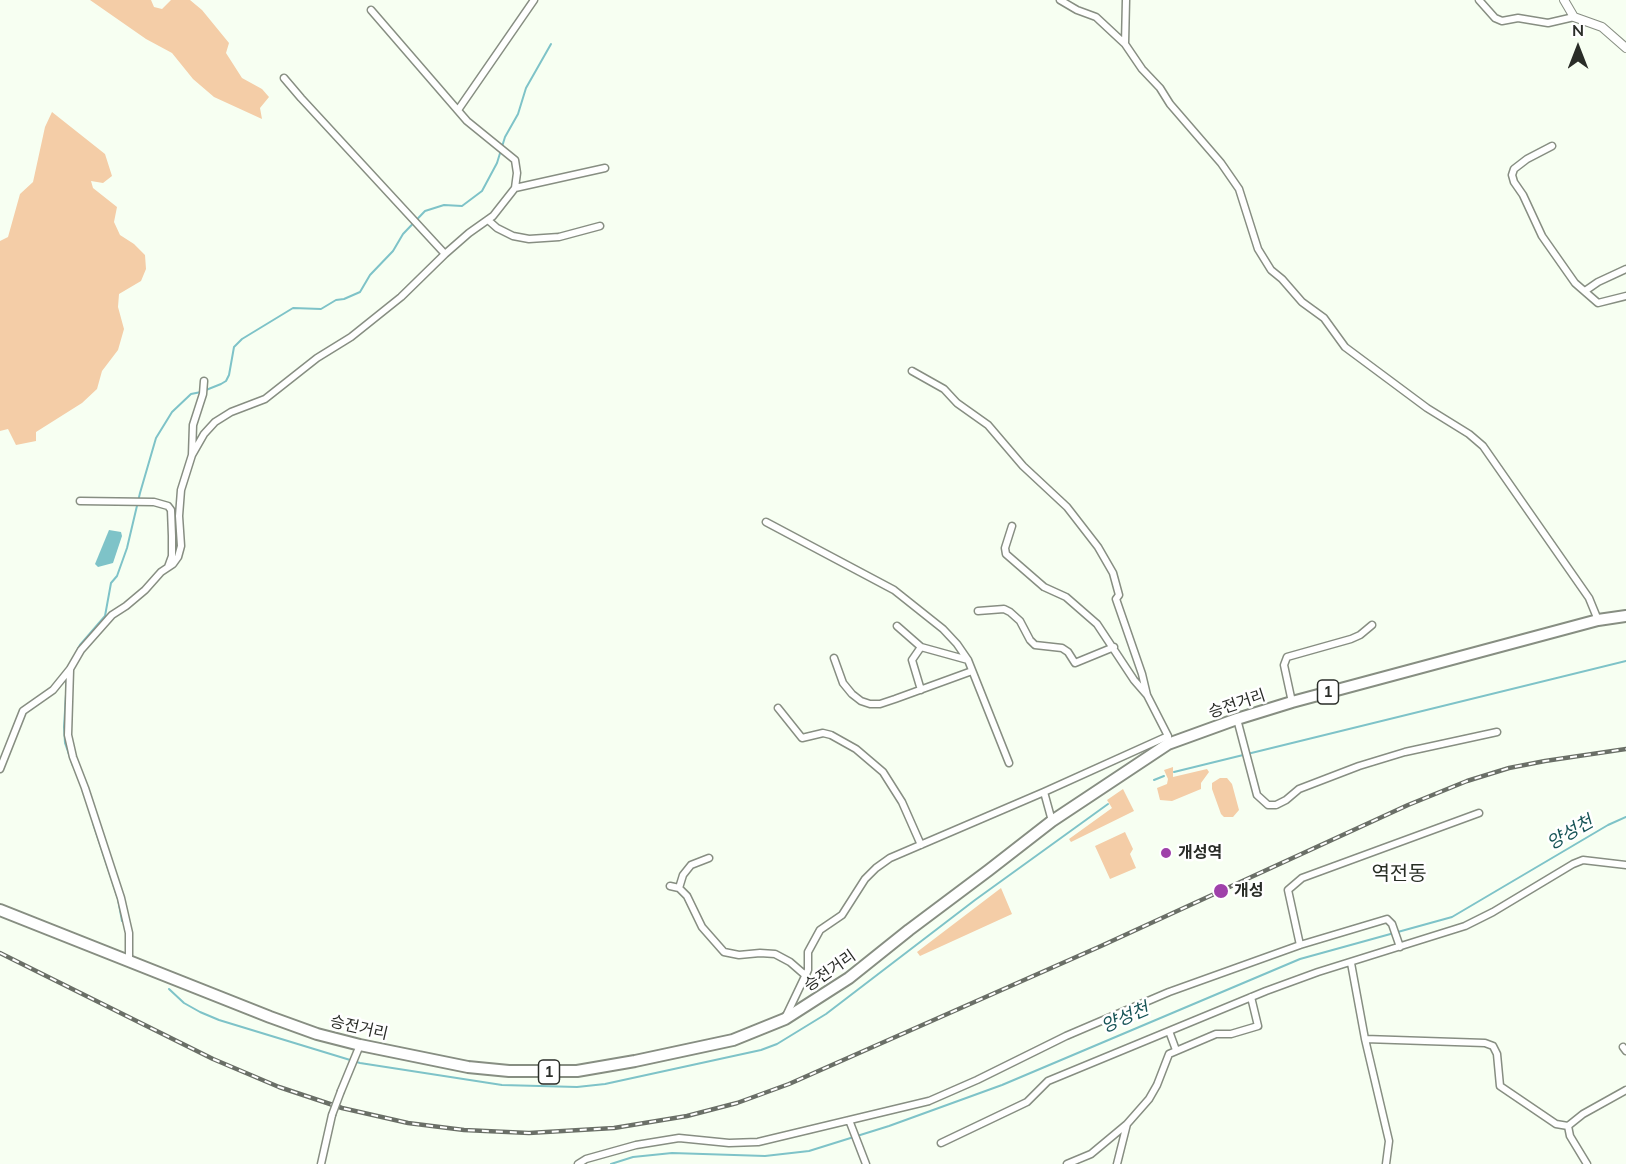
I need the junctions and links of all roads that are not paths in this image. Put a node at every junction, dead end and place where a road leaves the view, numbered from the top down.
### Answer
1 (534, 0) edge
2 (1060, 0) edge
3 (1126, 0) edge
4 (1479, 0) edge
5 (1564, 0) edge
6 (371, 10) dead end
7 (1574, 17) junction
8 (1125, 44) junction
9 (1626, 48) edge
10 (284, 78) dead end
11 (458, 110) junction
12 (1552, 146) dead end
13 (605, 168) dead end
14 (515, 188) junction
15 (488, 220) junction
16 (600, 226) dead end
17 (445, 254) junction
18 (1626, 269) edge
19 (1585, 291) junction
20 (1626, 296) edge
21 (912, 371) dead end
22 (204, 388) dead end
23 (192, 456) junction
24 (80, 501) dead end
25 (766, 522) dead end
26 (1012, 526) dead end
27 (168, 567) junction
28 (978, 611) dead end
29 (1626, 615) edge
30 (1598, 620) junction
31 (1372, 625) dead end
32 (897, 626) dead end
33 (921, 647) junction
34 (1114, 647) junction
35 (834, 658) dead end
36 (968, 660) junction
37 (70, 669) junction
38 (972, 671) junction
39 (921, 690) junction
40 (1147, 695) junction
41 (1292, 702) junction
42 (778, 708) dead end
43 (1237, 719) junction
44 (1497, 732) dead end
45 (1168, 740) junction
46 (1009, 763) dead end
47 (0, 769) edge
48 (1044, 792) junction
49 (1479, 813) dead end
50 (1052, 820) junction
51 (921, 845) junction
52 (709, 858) dead end
53 (1626, 865) edge
54 (670, 886) dead end
55 (679, 888) junction
56 (0, 910) edge
57 (1399, 943) junction
58 (1300, 945) junction
59 (129, 962) junction
60 (1351, 963) junction
61 (806, 975) junction
62 (1251, 997) junction
63 (784, 1019) junction
64 (1169, 1031) junction
65 (1365, 1039) junction
66 (360, 1045) junction
67 (1176, 1050) junction
68 (1626, 1090) edge
69 (849, 1120) junction
70 (1127, 1124) junction
71 (1569, 1126) junction
72 (941, 1143) dead end
73 (321, 1164) edge
74 (578, 1164) edge
75 (866, 1164) edge
76 (1067, 1164) edge
77 (1117, 1164) edge
78 (1386, 1164) edge
79 (1587, 1164) edge

1 - 11 street
2 - 8 street
3 - 8 street
4 - 7 street
5 - 7 street
6 - 11 street
7 - 9 street
8 - 30 street
10 - 17 street
11 - 14 street
12 - 19 street
13 - 14 street
14 - 15 street
15 - 16 street
15 - 17 street
17 - 23 street
18 - 19 street
19 - 20 street
21 - 40 street
22 - 23 street
23 - 27 street
24 - 27 street
25 - 36 street
26 - 34 street
27 - 37 street
28 - 34 street
29 - 30 main road, 승전거리 / 1
30 - 41 main road, 승전거리 / 1
31 - 41 street
32 - 33 street
33 - 36 street
33 - 39 street
34 - 40 street
35 - 39 street
36 - 38 street
37 - 47 street
37 - 59 street
38 - 39 street
38 - 46 street
40 - 45 street
41 - 43 main road, 승전거리 / 1
42 - 51 street
43 - 44 street
43 - 45 main road, 승전거리 / 1
45 - 48 street
45 - 50 main road, 승전거리 / 1
48 - 50 street
48 - 51 street
49 - 58 street
50 - 63 main road, 승전거리 / 1
51 - 61 street
52 - 55 street
53 - 57 street
54 - 55 street
55 - 61 street
56 - 59 main road, 승전거리 / 1
57 - 58 street
57 - 60 street
58 - 69 street
59 - 66 main road, 승전거리 / 1
60 - 62 street
60 - 65 street
61 - 63 street
62 - 64 street
62 - 67 street
63 - 66 main road, 승전거리 / 1
64 - 67 street
64 - 72 street
65 - 71 street
65 - 78 street
66 - 73 street, bridge
67 - 70 street
68 - 71 street
69 - 74 street
69 - 75 street
70 - 76 street
70 - 77 street
71 - 79 street

